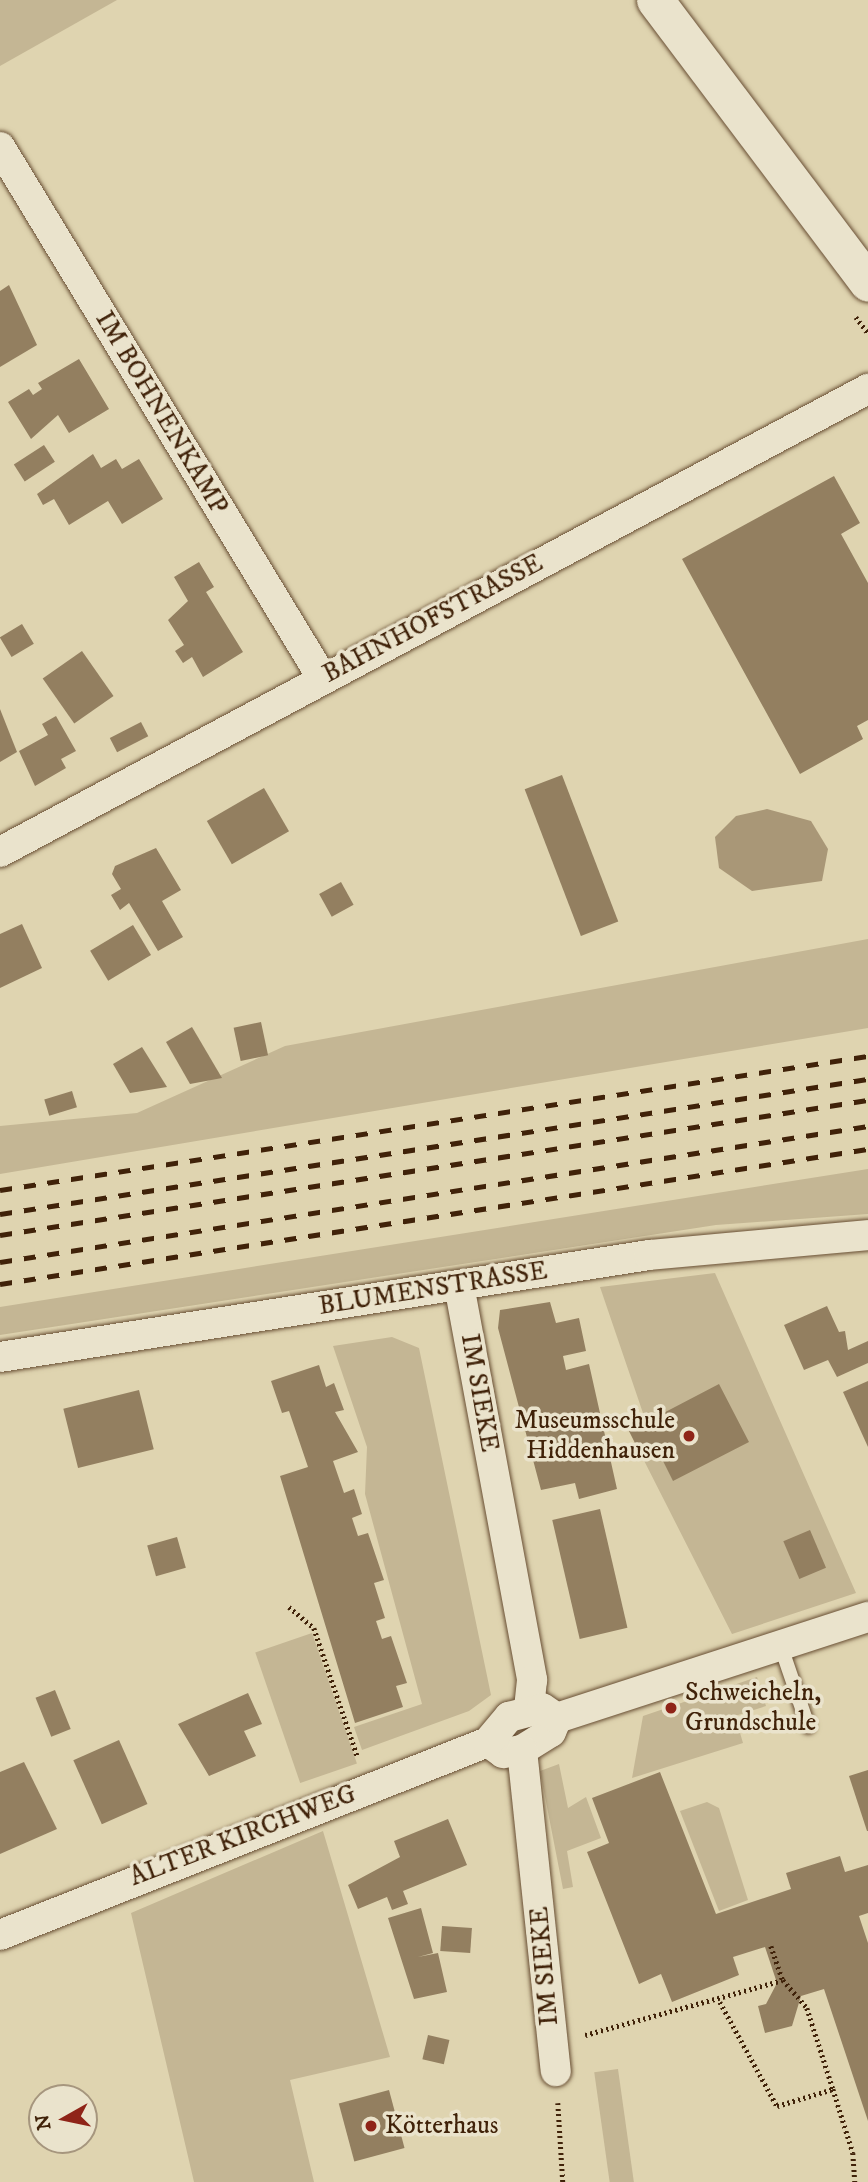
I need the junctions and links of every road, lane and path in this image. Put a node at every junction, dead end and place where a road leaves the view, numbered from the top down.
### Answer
1 (655, 0) edge
2 (0, 147) edge
3 (868, 283) edge
4 (868, 390) edge
5 (323, 679) junction
6 (0, 852) edge
7 (868, 1235) edge
8 (459, 1285) junction
9 (0, 1357) edge
10 (289, 1606) dead end
11 (868, 1617) edge
12 (780, 1644) junction
13 (529, 1709) junction
14 (558, 1718) junction
15 (808, 1726) dead end
16 (488, 1742) junction
17 (522, 1750) junction
18 (368, 1786) junction
19 (0, 1935) edge
20 (771, 1946) dead end
21 (783, 1980) junction
22 (720, 2003) junction
23 (552, 2040) junction
24 (556, 2071) joint
25 (833, 2089) junction
26 (563, 2182) edge
27 (855, 2182) edge

1 - 3 street
2 - 5 street, IM BOHNENKAMP
4 - 5 street, BAHNHOFSTRASSE
5 - 6 street, BAHNHOFSTRASSE
7 - 8 street, BLUMENSTRASSE
8 - 9 street, BLUMENSTRASSE
8 - 13 street, IM SIEKE
10 - 18 path
11 - 12 street
12 - 14 street
12 - 15 lane
13 - 14 street
13 - 16 street, ALTER KIRCHWEG
14 - 17 street
16 - 17 street
16 - 18 street, ALTER KIRCHWEG
17 - 23 street, IM SIEKE
18 - 19 street, ALTER KIRCHWEG
20 - 21 path
21 - 22 path
21 - 25 path
22 - 23 path
22 - 25 path
23 - 24 street, IM SIEKE
24 - 26 path
25 - 27 path

